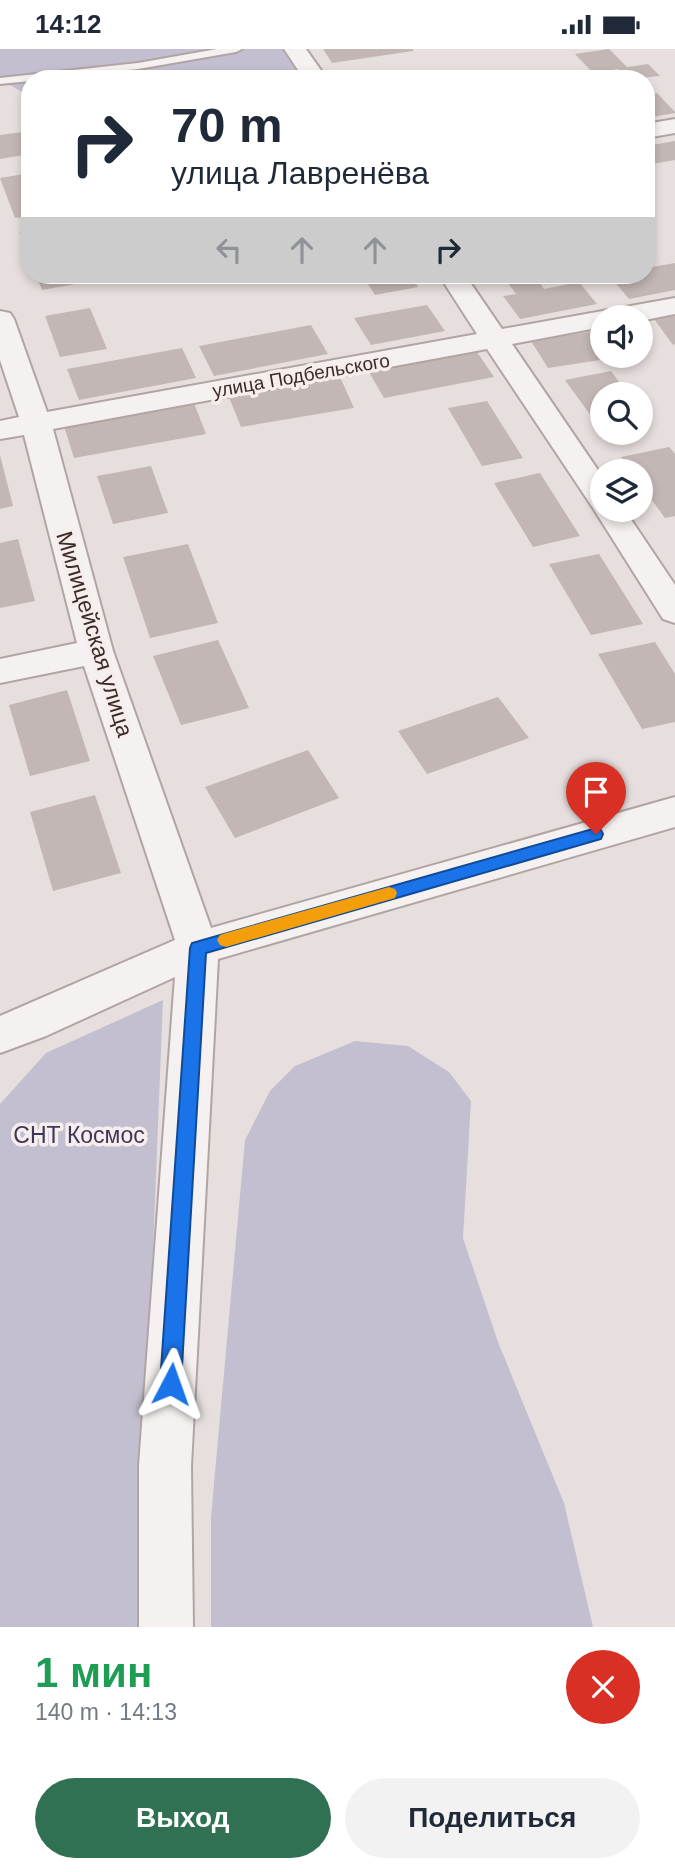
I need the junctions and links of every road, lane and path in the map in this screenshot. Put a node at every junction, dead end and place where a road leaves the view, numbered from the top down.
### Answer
1 (236, 49) edge
2 (295, 49) edge
3 (101, 70) edge
4 (310, 70) edge
5 (21, 79) edge
6 (0, 81) edge
7 (675, 126) edge
8 (655, 129) edge
9 (459, 284) edge
10 (675, 306) edge
11 (653, 310) edge
12 (0, 319) edge
13 (590, 321) edge
14 (496, 339) junction
15 (36, 423) junction
16 (0, 430) edge
17 (590, 482) edge
18 (617, 522) edge
19 (675, 611) edge
20 (96, 651) junction
21 (0, 671) edge
22 (675, 812) edge
23 (198, 948) junction
24 (16, 1029) edge
25 (0, 1058) edge
26 (166, 1627) edge

1 - 3 lane
2 - 4 street
5 - 6 lane
7 - 8 street
9 - 14 street
10 - 11 street
12 - 15 street, Милицейская улица
13 - 14 street, улица Подбельского
14 - 15 street, улица Подбельского
14 - 17 street
15 - 16 street, улица Подбельского
15 - 20 street, Милицейская улица
18 - 19 street
20 - 21 street
20 - 23 street, Милицейская улица
22 - 23 street
23 - 24 street
23 - 26 street
24 - 25 street

